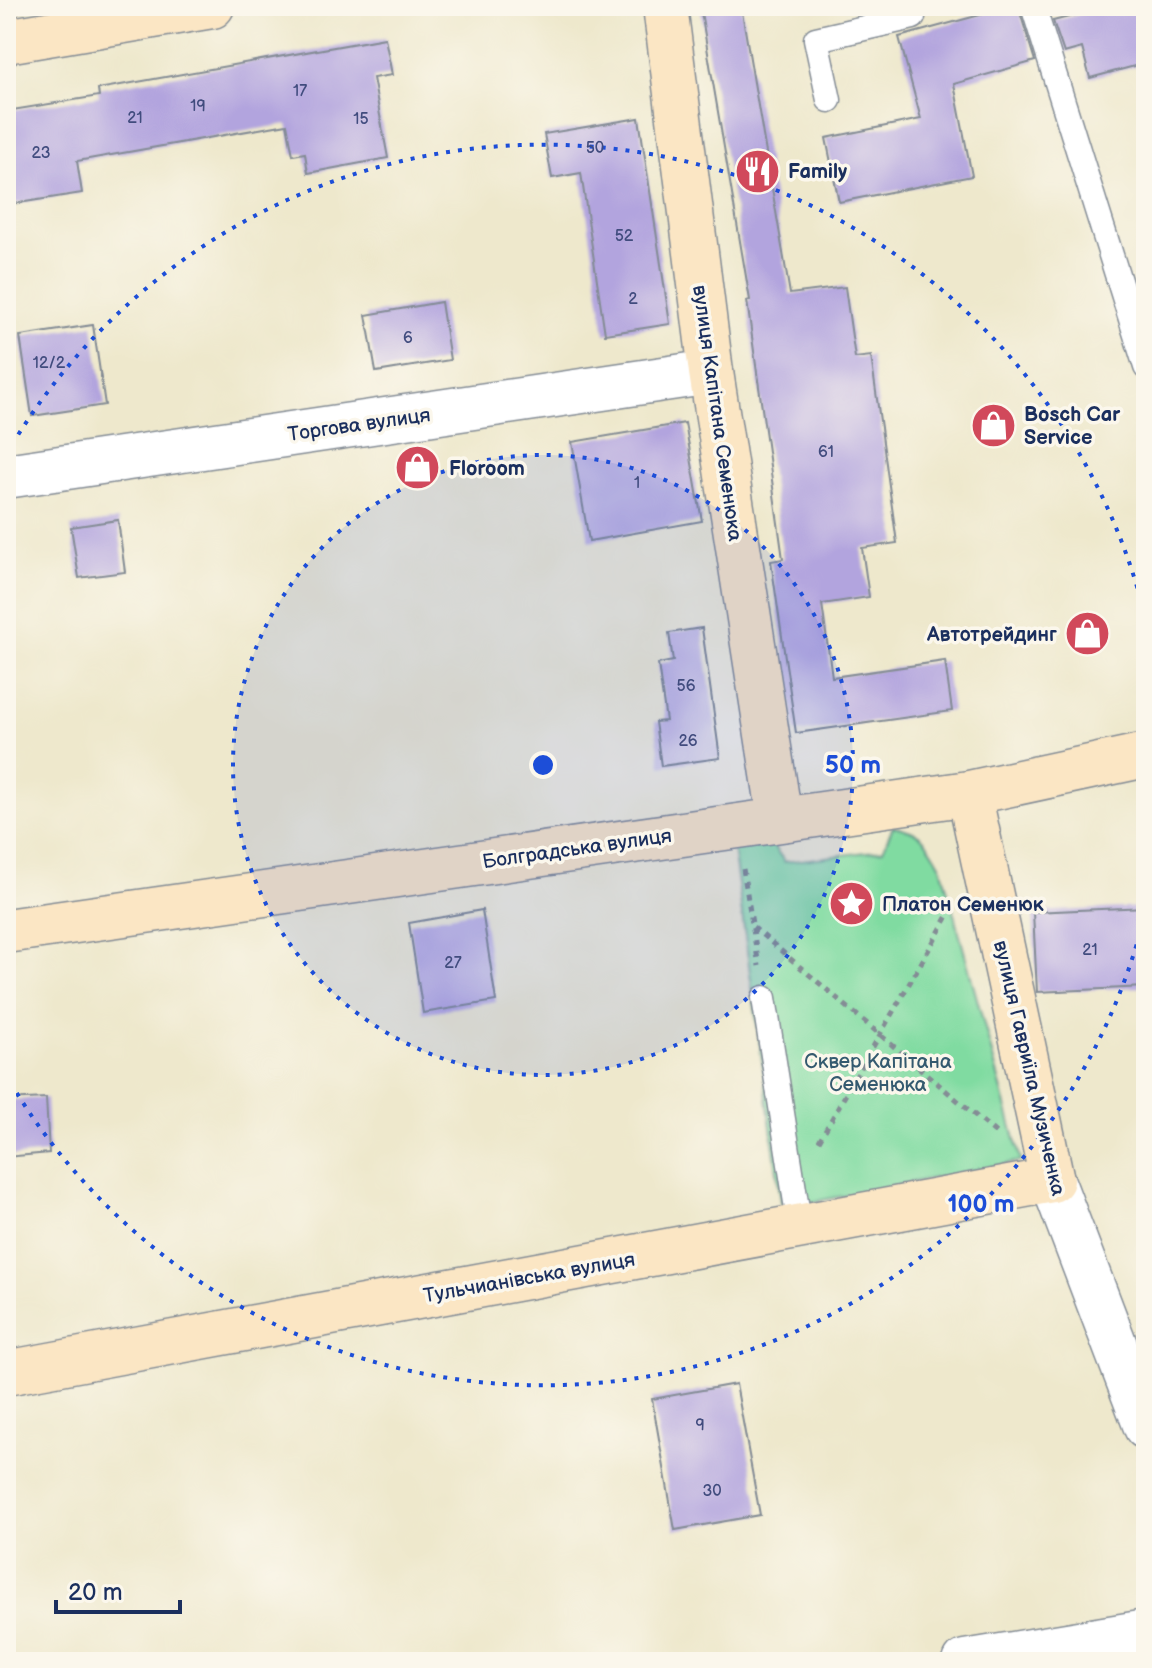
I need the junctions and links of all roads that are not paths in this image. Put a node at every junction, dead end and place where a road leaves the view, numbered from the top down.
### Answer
1 (212, 6) edge
2 (665, 6) edge
3 (911, 6) edge
4 (1033, 6) edge
5 (6, 41) edge
6 (829, 100) dead end
7 (1146, 367) edge
8 (711, 372) junction
9 (6, 476) edge
10 (1146, 755) edge
11 (969, 793) junction
12 (780, 819) junction
13 (6, 931) edge
14 (764, 998) road end
15 (1052, 1180) junction
16 (800, 1228) junction
17 (6, 1373) edge
18 (1146, 1427) edge
19 (1146, 1632) edge
20 (965, 1662) edge

1 - 5 main road
2 - 8 main road, вулиця Капітана Семенюка
3 - 6 lane
4 - 7 lane
8 - 9 street, Торгова вулиця
8 - 12 main road, вулиця Капітана Семенюка
10 - 11 main road, Болградська вулиця
11 - 12 main road, Болградська вулиця
11 - 15 main road, вулиця Гавриїла Музиченка
12 - 13 main road, Болградська вулиця
14 - 16 lane
15 - 16 main road, Тульчианівська вулиця
15 - 18 street, вулиця Гавриїла Музиченка
16 - 17 main road, Тульчианівська вулиця
19 - 20 street

